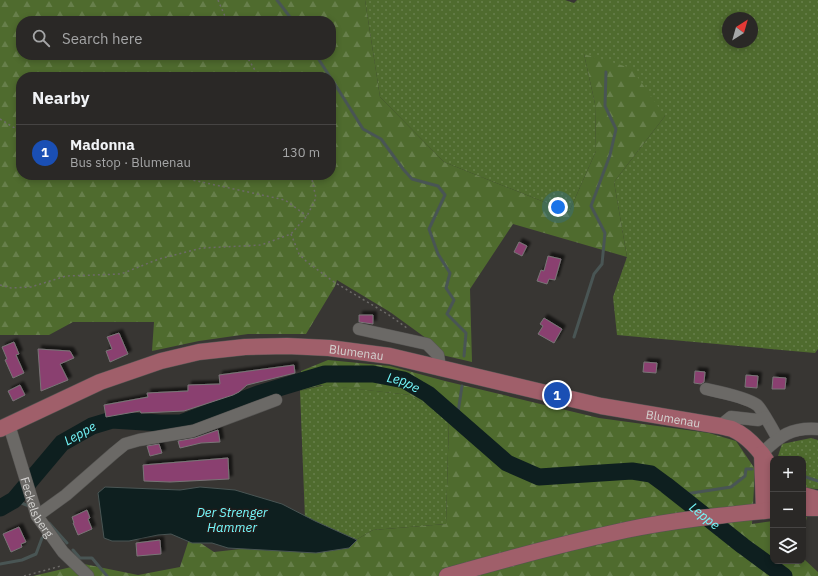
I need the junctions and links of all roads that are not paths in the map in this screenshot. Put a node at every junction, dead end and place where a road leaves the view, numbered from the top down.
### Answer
1 (359, 329) dead end
2 (440, 367) junction
3 (706, 389) dead end
4 (276, 400) dead end
5 (765, 417) junction
6 (720, 426) junction
7 (4, 427) edge
8 (818, 429) edge
9 (778, 439) junction
10 (762, 453) junction
11 (770, 466) edge
12 (806, 496) edge
13 (818, 499) edge
14 (806, 508) edge
15 (818, 508) edge
16 (768, 510) edge
17 (37, 516) junction
18 (88, 576) edge
19 (447, 576) edge

1 - 2 street
2 - 6 main road, Blumenau
2 - 7 main road, Blumenau
3 - 5 street
4 - 17 street
5 - 6 street
5 - 9 street
6 - 10 main road, Blumenau
7 - 17 street, Feckelsberg
8 - 9 street
9 - 10 street
10 - 11 main road, Blumenau
10 - 16 main road
12 - 13 main road
14 - 15 main road
16 - 19 main road
17 - 18 street, Feckelsberg

